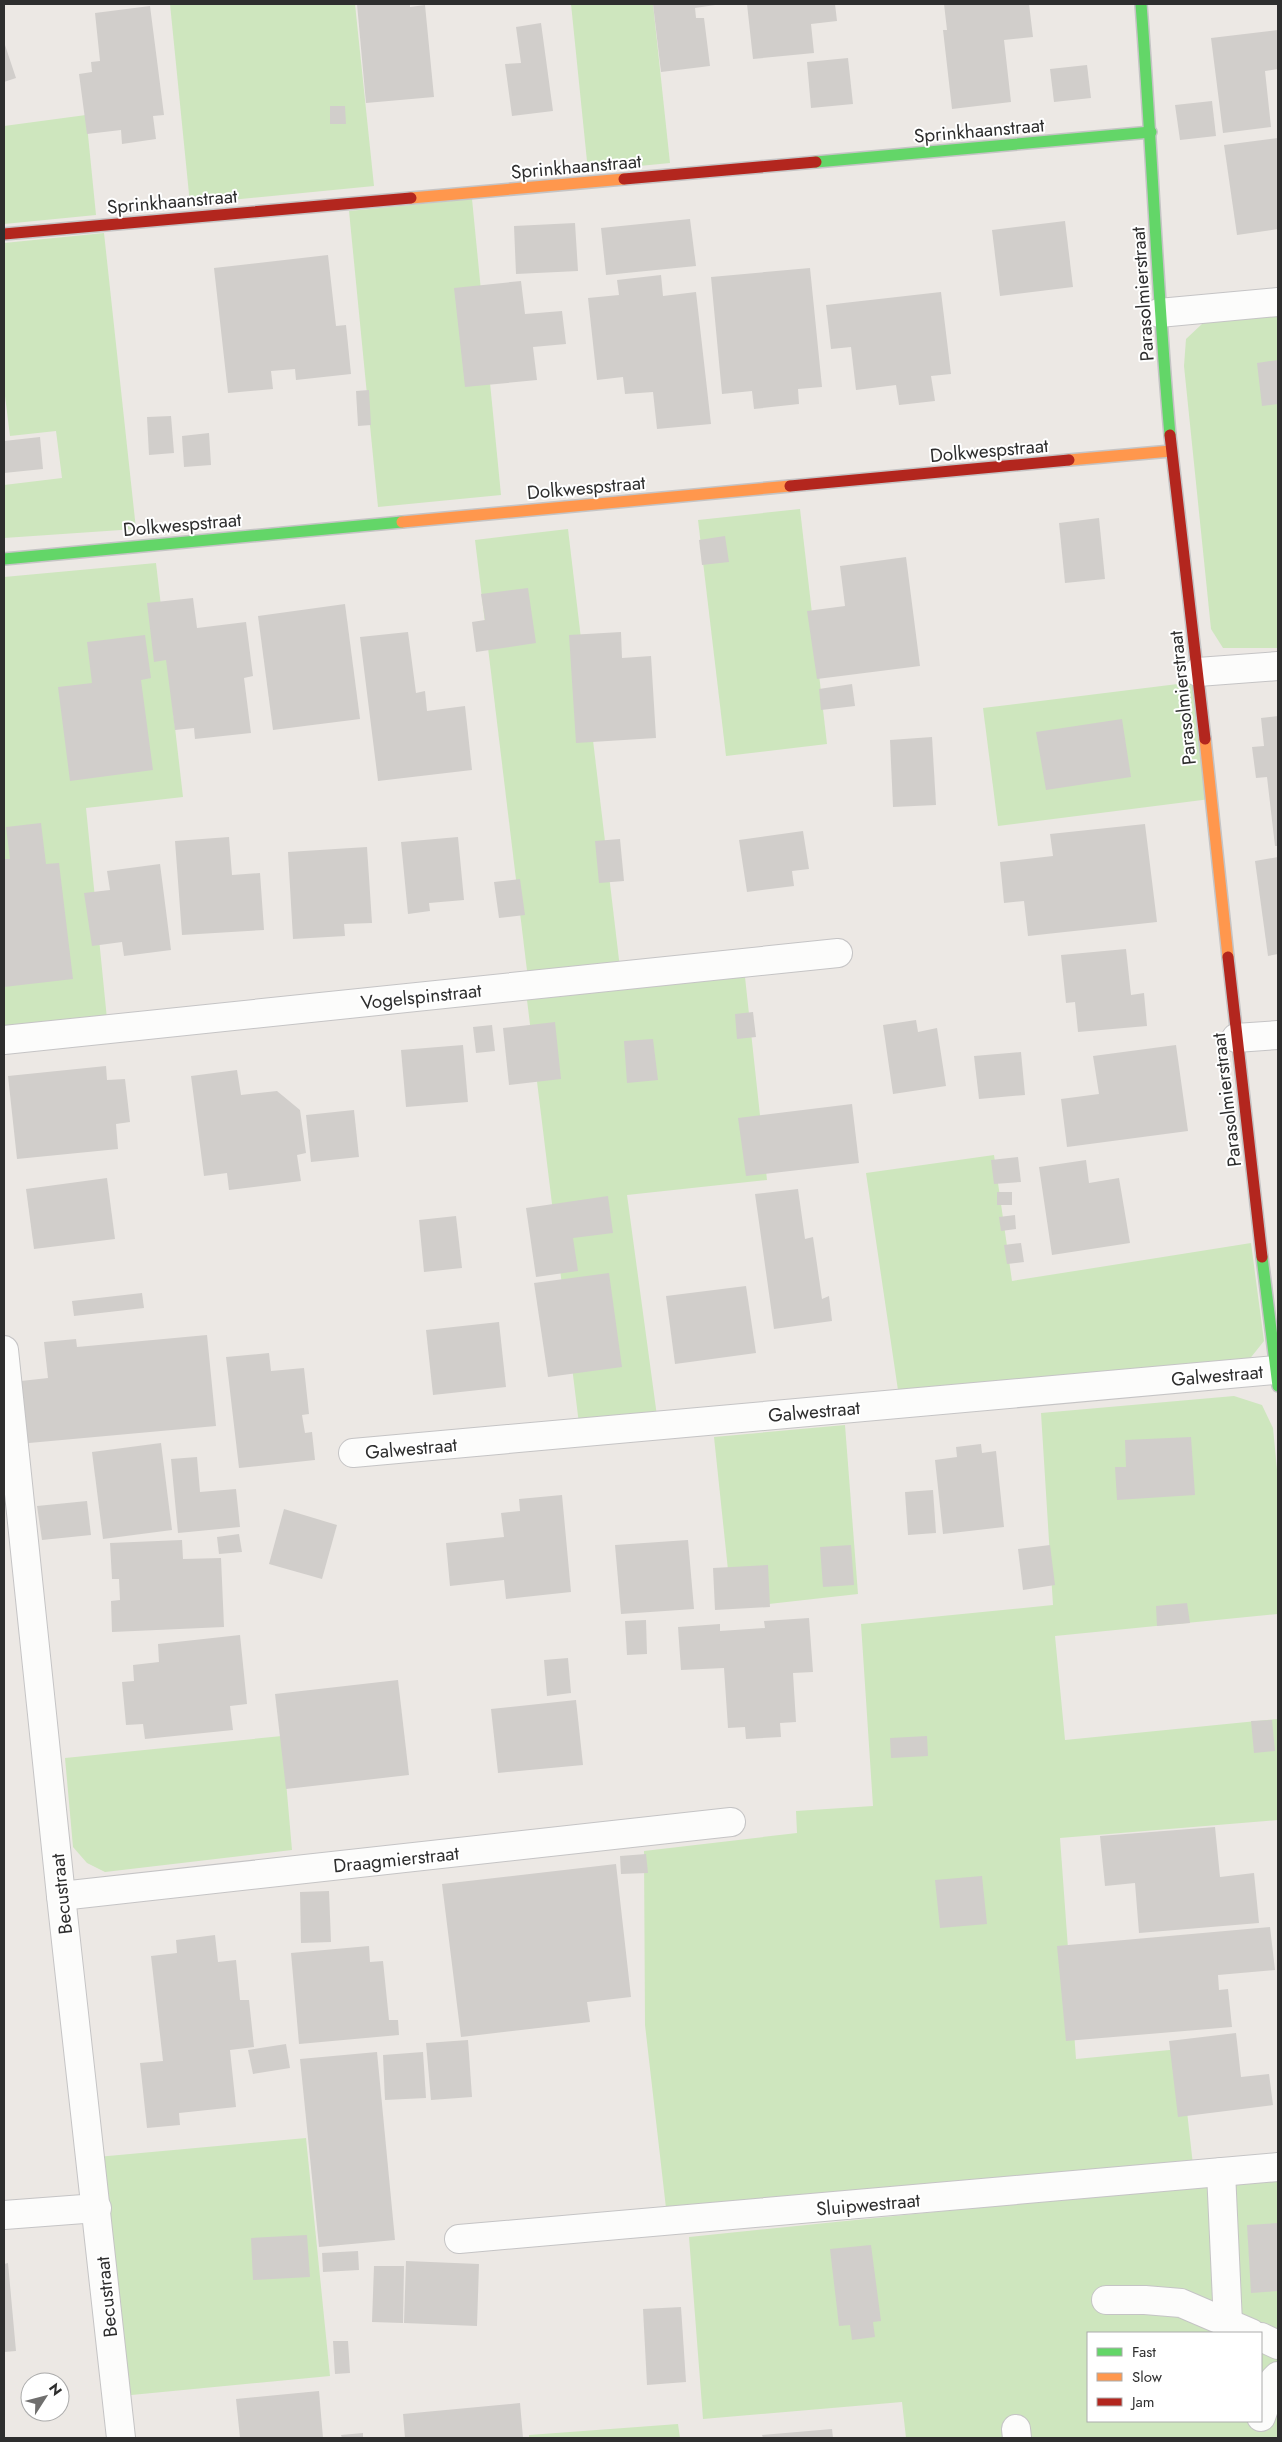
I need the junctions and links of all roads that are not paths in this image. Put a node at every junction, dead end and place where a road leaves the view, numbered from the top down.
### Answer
1 (1141, 4) edge
2 (1150, 132) junction
3 (4, 234) edge
4 (1278, 302) edge
5 (1159, 313) junction
6 (1171, 451) junction
7 (4, 558) edge
8 (1278, 666) edge
9 (1198, 672) junction
10 (838, 953) dead end
11 (1278, 1035) edge
12 (1236, 1038) junction
13 (4, 1040) edge
14 (4, 1350) edge
15 (1277, 1378) edge
16 (353, 1453) dead end
17 (731, 1822) dead end
18 (60, 1896) junction
19 (1278, 2167) edge
20 (1221, 2172) junction
21 (97, 2208) junction
22 (4, 2215) edge
23 (458, 2239) dead end
24 (1106, 2300) dead end
25 (1240, 2328) edge
26 (1262, 2338) edge
27 (1278, 2345) edge
28 (1278, 2376) edge
29 (1262, 2413) edge
30 (1259, 2422) edge
31 (121, 2438) edge
32 (1252, 2438) edge

1 - 2 street, Parasolmierstraat
2 - 3 street, Sprinkhaanstraat
2 - 5 street, Parasolmierstraat
4 - 5 street
5 - 6 street, Parasolmierstraat
6 - 7 street, Dolkwespstraat
6 - 9 street, Parasolmierstraat
8 - 9 street
9 - 12 street, Parasolmierstraat
10 - 13 street, Vogelspinstraat
11 - 12 street
12 - 15 street, Parasolmierstraat
14 - 18 street, Becustraat
15 - 16 street, Galwestraat
17 - 18 street, Draagmierstraat
18 - 21 street, Becustraat
19 - 20 street, Sluipwestraat
20 - 23 street, Sluipwestraat
20 - 25 street
21 - 22 street
21 - 31 street, Becustraat
24 - 25 street
26 - 27 street
28 - 29 street
30 - 32 street

